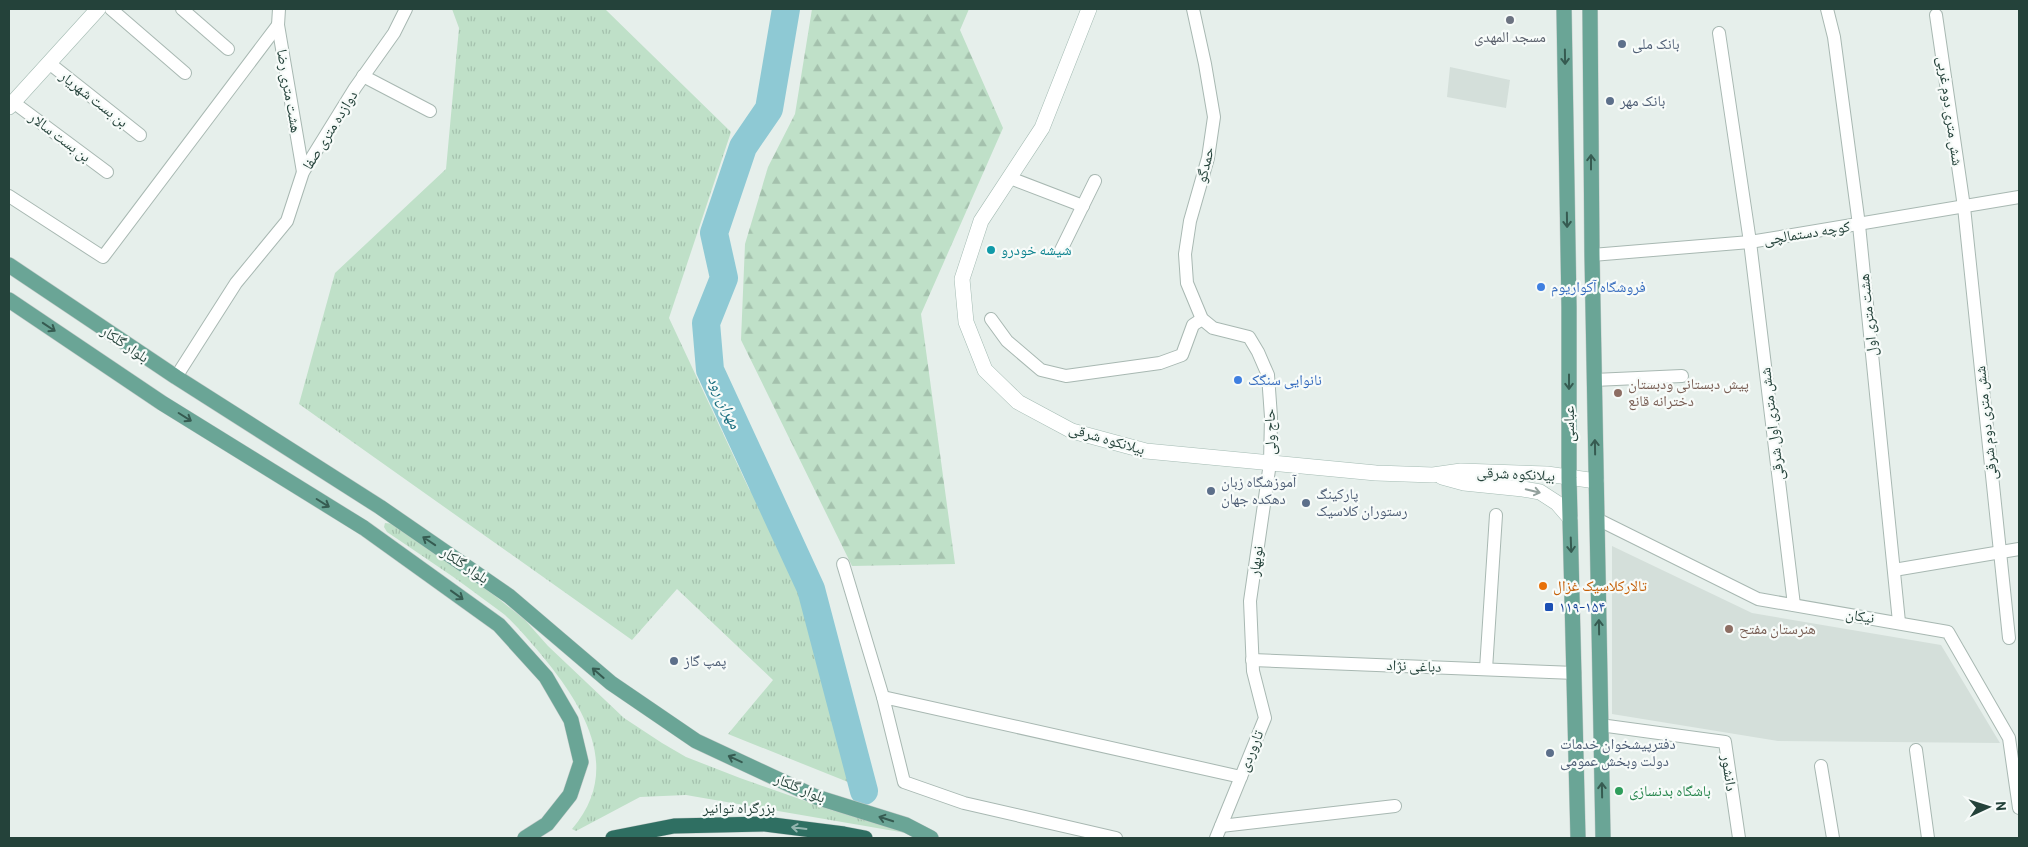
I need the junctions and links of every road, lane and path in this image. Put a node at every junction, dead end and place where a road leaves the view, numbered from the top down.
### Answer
1 (98, 9) edge
2 (111, 9) edge
3 (182, 9) edge
4 (279, 9) edge
5 (406, 9) edge
6 (1089, 9) edge
7 (1193, 9) edge
8 (1564, 9) edge
9 (1590, 9) edge
10 (1827, 9) edge
11 (1936, 15) dead end
12 (278, 25) junction
13 (1719, 33) dead end
14 (228, 49) dead end
15 (49, 63) junction
16 (185, 73) dead end
17 (363, 76) junction
18 (11, 104) edge
19 (430, 110) dead end
20 (140, 135) dead end
21 (107, 172) dead end
22 (303, 172) junction
23 (1010, 178) junction
24 (1095, 181) dead end
25 (9, 196) edge
26 (2019, 197) edge
27 (1083, 206) junction
28 (1964, 207) junction
29 (1859, 225) junction
30 (1750, 242) junction
31 (1061, 250) dead end
32 (1592, 254) junction
33 (9, 265) edge
34 (9, 300) edge
35 (991, 319) dead end
36 (1202, 319) junction
37 (1682, 376) dead end
38 (176, 378) junction
39 (1594, 380) junction
40 (1270, 463) junction
41 (1433, 474) junction
42 (1569, 478) junction
43 (1596, 480) junction
44 (380, 507) junction
45 (1496, 515) dead end
46 (1570, 518) junction
47 (1597, 519) junction
48 (364, 528) junction
49 (2019, 549) edge
50 (2000, 552) junction
51 (843, 564) dead end
52 (1894, 570) junction
53 (1794, 605) junction
54 (1899, 622) junction
55 (2009, 638) dead end
56 (1252, 660) junction
57 (1486, 669) junction
58 (1575, 672) junction
59 (883, 698) junction
60 (1600, 725) junction
61 (1916, 750) dead end
62 (1821, 766) dead end
63 (1241, 777) junction
64 (1395, 806) dead end
65 (2019, 808) edge
66 (1221, 826) junction
67 (525, 838) edge
68 (613, 838) edge
69 (865, 838) edge
70 (931, 838) edge
71 (1116, 838) edge
72 (1216, 838) edge
73 (1578, 838) edge
74 (1603, 838) edge
75 (1739, 838) edge
76 (1833, 838) edge
77 (1928, 838) edge

1 - 15 main road
2 - 16 street
3 - 14 street
4 - 12 street, هشت متری رضا
5 - 17 street, دوازده متری صفا
6 - 23 main road, بیلانکوه شرقی
7 - 36 street, حمدگو
8 -> 42 main road, عباسى
32 -> 9 main road, عباسى
10 - 29 street, هشت متری اول
11 - 28 street, شش متری دوم غربی
12 - 22 street, هشت متری رضا
12 - 25 street
13 - 30 street, شش متری اول شرقی
15 - 18 main road
15 - 20 street, بن بست شهریار
17 - 19 street
17 - 22 street, دوازده متری صفا
18 - 21 street, بن بست سالار
22 - 38 street, دوازده متری صفا
23 - 27 street
23 - 40 main road, بیلانکوه شرقی
24 - 27 street
26 - 28 street, کوچه دستمالچی
27 - 31 street
28 - 29 street, کوچه دستمالچی
28 - 50 street, شش متری دوم شرقی
29 - 30 street, کوچه دستمالچی
29 - 52 street, هشت متری اول
30 - 32 street, کوچه دستمالچی
30 - 53 street, شش متری اول شرقی
32 - 39 main road, عباسى
33 - 38 main road, بلوار گلکار
34 -> 48 main road, بلوار گلکار
35 - 36 street
36 - 40 street, حاج ولی
37 - 39 street
38 - 44 main road, بلوار گلکار
43 -> 39 main road, عباسى
40 - 41 main road, بیلانکوه شرقی
40 - 56 street, نوبهار
41 - 42 main road, بیلانکوه شرقی
41 -> 46 main road, بیلانکوه شرقی
42 - 43 main road, بیلانکوه شرقی
42 - 46 main road, عباسى
43 - 47 main road, عباسى
44 - 48 main road
70 -> 44 main road, بلوار گلکار
45 - 57 street
46 -> 58 main road, عباسى
47 - 53 street, نیکان
60 -> 47 main road, عباسى
48 -> 67 main road, بلوار گلکار
49 - 50 street
50 - 52 street
50 - 55 street, شش متری دوم شرقی
51 - 59 street
52 - 54 street, هشت متری اول
53 - 54 street, نیکان
54 - 65 street, نیکان
56 - 57 street, دباغی نژاد
56 - 63 street, تاروردی
57 - 58 street, دباغی نژاد
58 - 73 main road, عباسى
59 - 63 street
59 - 71 street
74 -> 60 main road, عباسى
60 - 75 street, دانشور
61 - 77 street
62 - 76 street
63 - 66 street, تاروردی
64 - 66 street
66 - 72 street, تاروردی
69 -> 68 highway, بزرگراه توانیر

